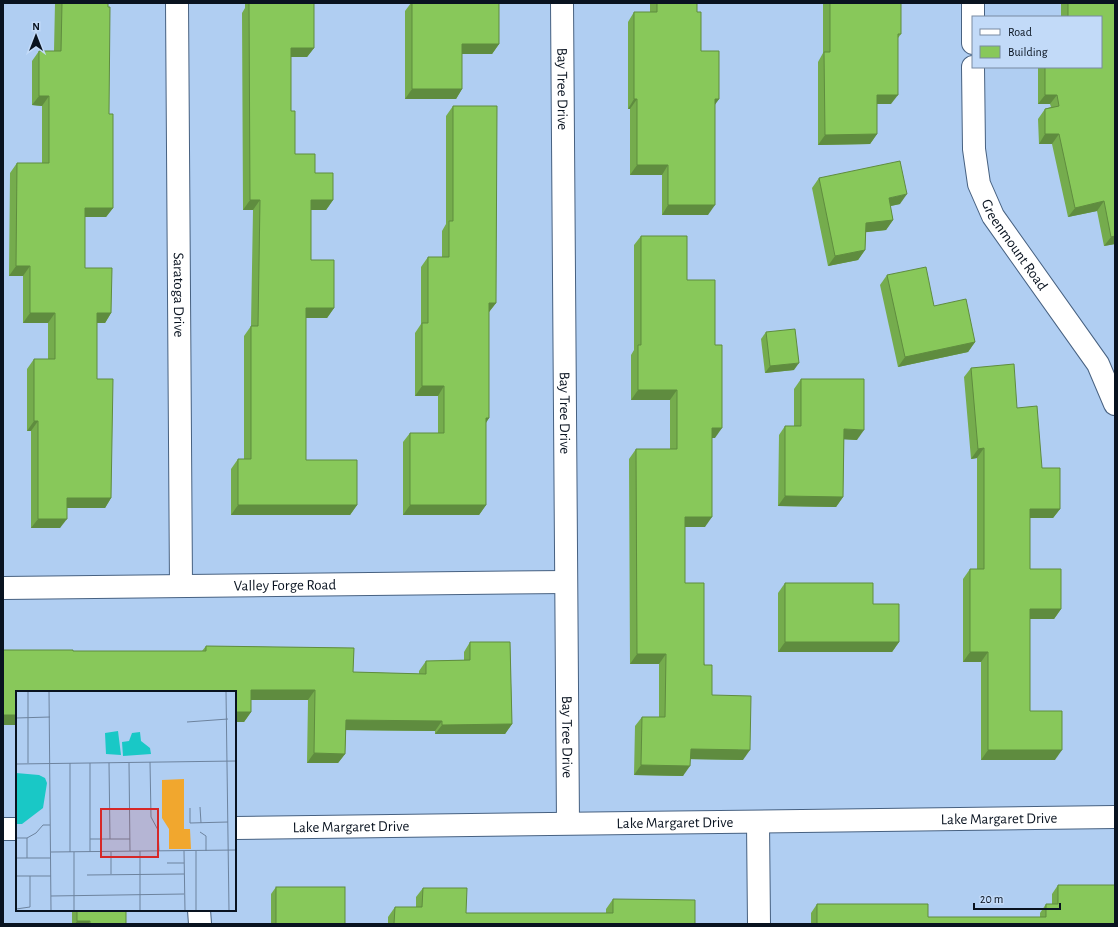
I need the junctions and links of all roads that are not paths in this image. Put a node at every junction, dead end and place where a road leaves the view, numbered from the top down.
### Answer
1 (177, 3) edge
2 (562, 3) edge
3 (973, 3) edge
4 (973, 16) edge
5 (973, 68) edge
6 (1115, 404) edge
7 (566, 582) junction
8 (181, 586) junction
9 (3, 588) edge
10 (1115, 817) edge
11 (568, 823) junction
12 (758, 823) junction
13 (236, 828) edge
14 (3, 829) edge
15 (16, 829) edge
16 (199, 911) edge
17 (200, 924) edge
18 (759, 924) edge

1 - 8 street, Saratoga Drive
2 - 7 street, Bay Tree Drive
3 - 4 street
5 - 6 street, Greenmount Road
7 - 8 street, Valley Forge Road
7 - 11 street, Bay Tree Drive
8 - 9 street, Valley Forge Road
10 - 12 street, Lake Margaret Drive
11 - 12 street, Lake Margaret Drive
11 - 13 street, Lake Margaret Drive
12 - 18 street
14 - 15 street
16 - 17 street

